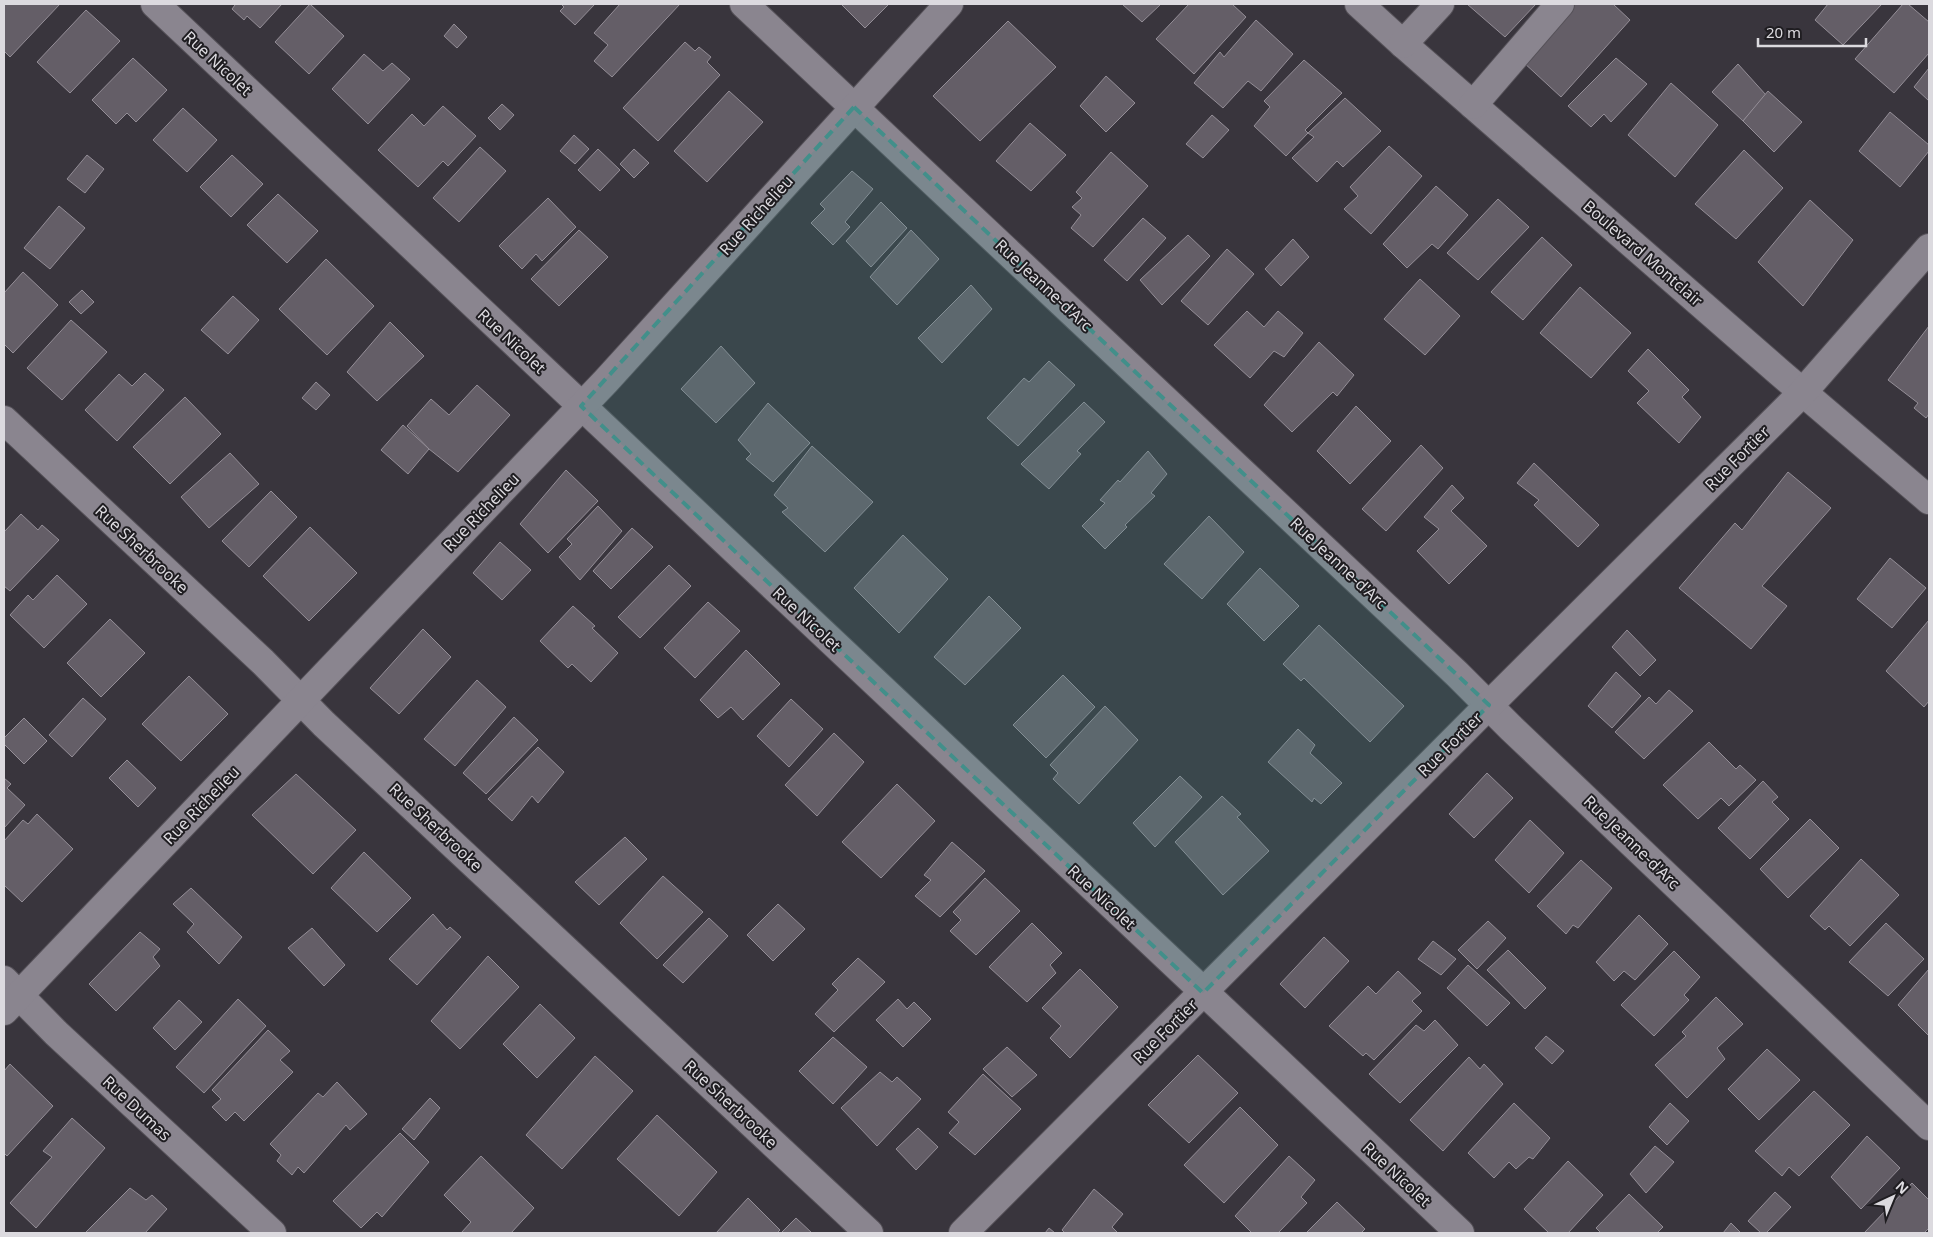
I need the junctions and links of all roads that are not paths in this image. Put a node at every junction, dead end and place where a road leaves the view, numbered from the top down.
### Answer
1 (155, 4) edge
2 (744, 4) edge
3 (949, 4) edge
4 (1360, 4) edge
5 (1440, 4) edge
6 (1560, 4) edge
7 (1403, 44) junction
8 (1473, 105) junction
9 (854, 107) junction
10 (1929, 248) edge
11 (1803, 392) junction
12 (581, 406) junction
13 (4, 420) edge
14 (1929, 500) edge
15 (301, 699) junction
16 (1489, 705) junction
17 (1203, 993) junction
18 (9, 996) edge
19 (1929, 1126) edge
20 (272, 1233) edge
21 (869, 1233) edge
22 (963, 1233) edge
23 (1460, 1233) edge

1 - 12 street, Rue Nicolet
2 - 9 street, Rue Jeanne-d'Arc
3 - 9 street, Rue Richelieu
4 - 7 street, Boulevard Montclair
5 - 7 street
6 - 8 street
7 - 8 street, Boulevard Montclair
8 - 11 street, Boulevard Montclair
9 - 12 street, Rue Richelieu
9 - 16 street, Rue Jeanne-d'Arc
10 - 11 street, Rue Fortier
11 - 14 street, Boulevard Montclair
11 - 16 street, Rue Fortier
12 - 15 street, Rue Richelieu
12 - 17 street, Rue Nicolet
13 - 15 street, Rue Sherbrooke
15 - 18 street, Rue Richelieu
15 - 21 street, Rue Sherbrooke
16 - 17 street, Rue Fortier
16 - 19 street, Rue Jeanne-d'Arc
17 - 22 street, Rue Fortier
17 - 23 street, Rue Nicolet
18 - 20 street, Rue Dumas

